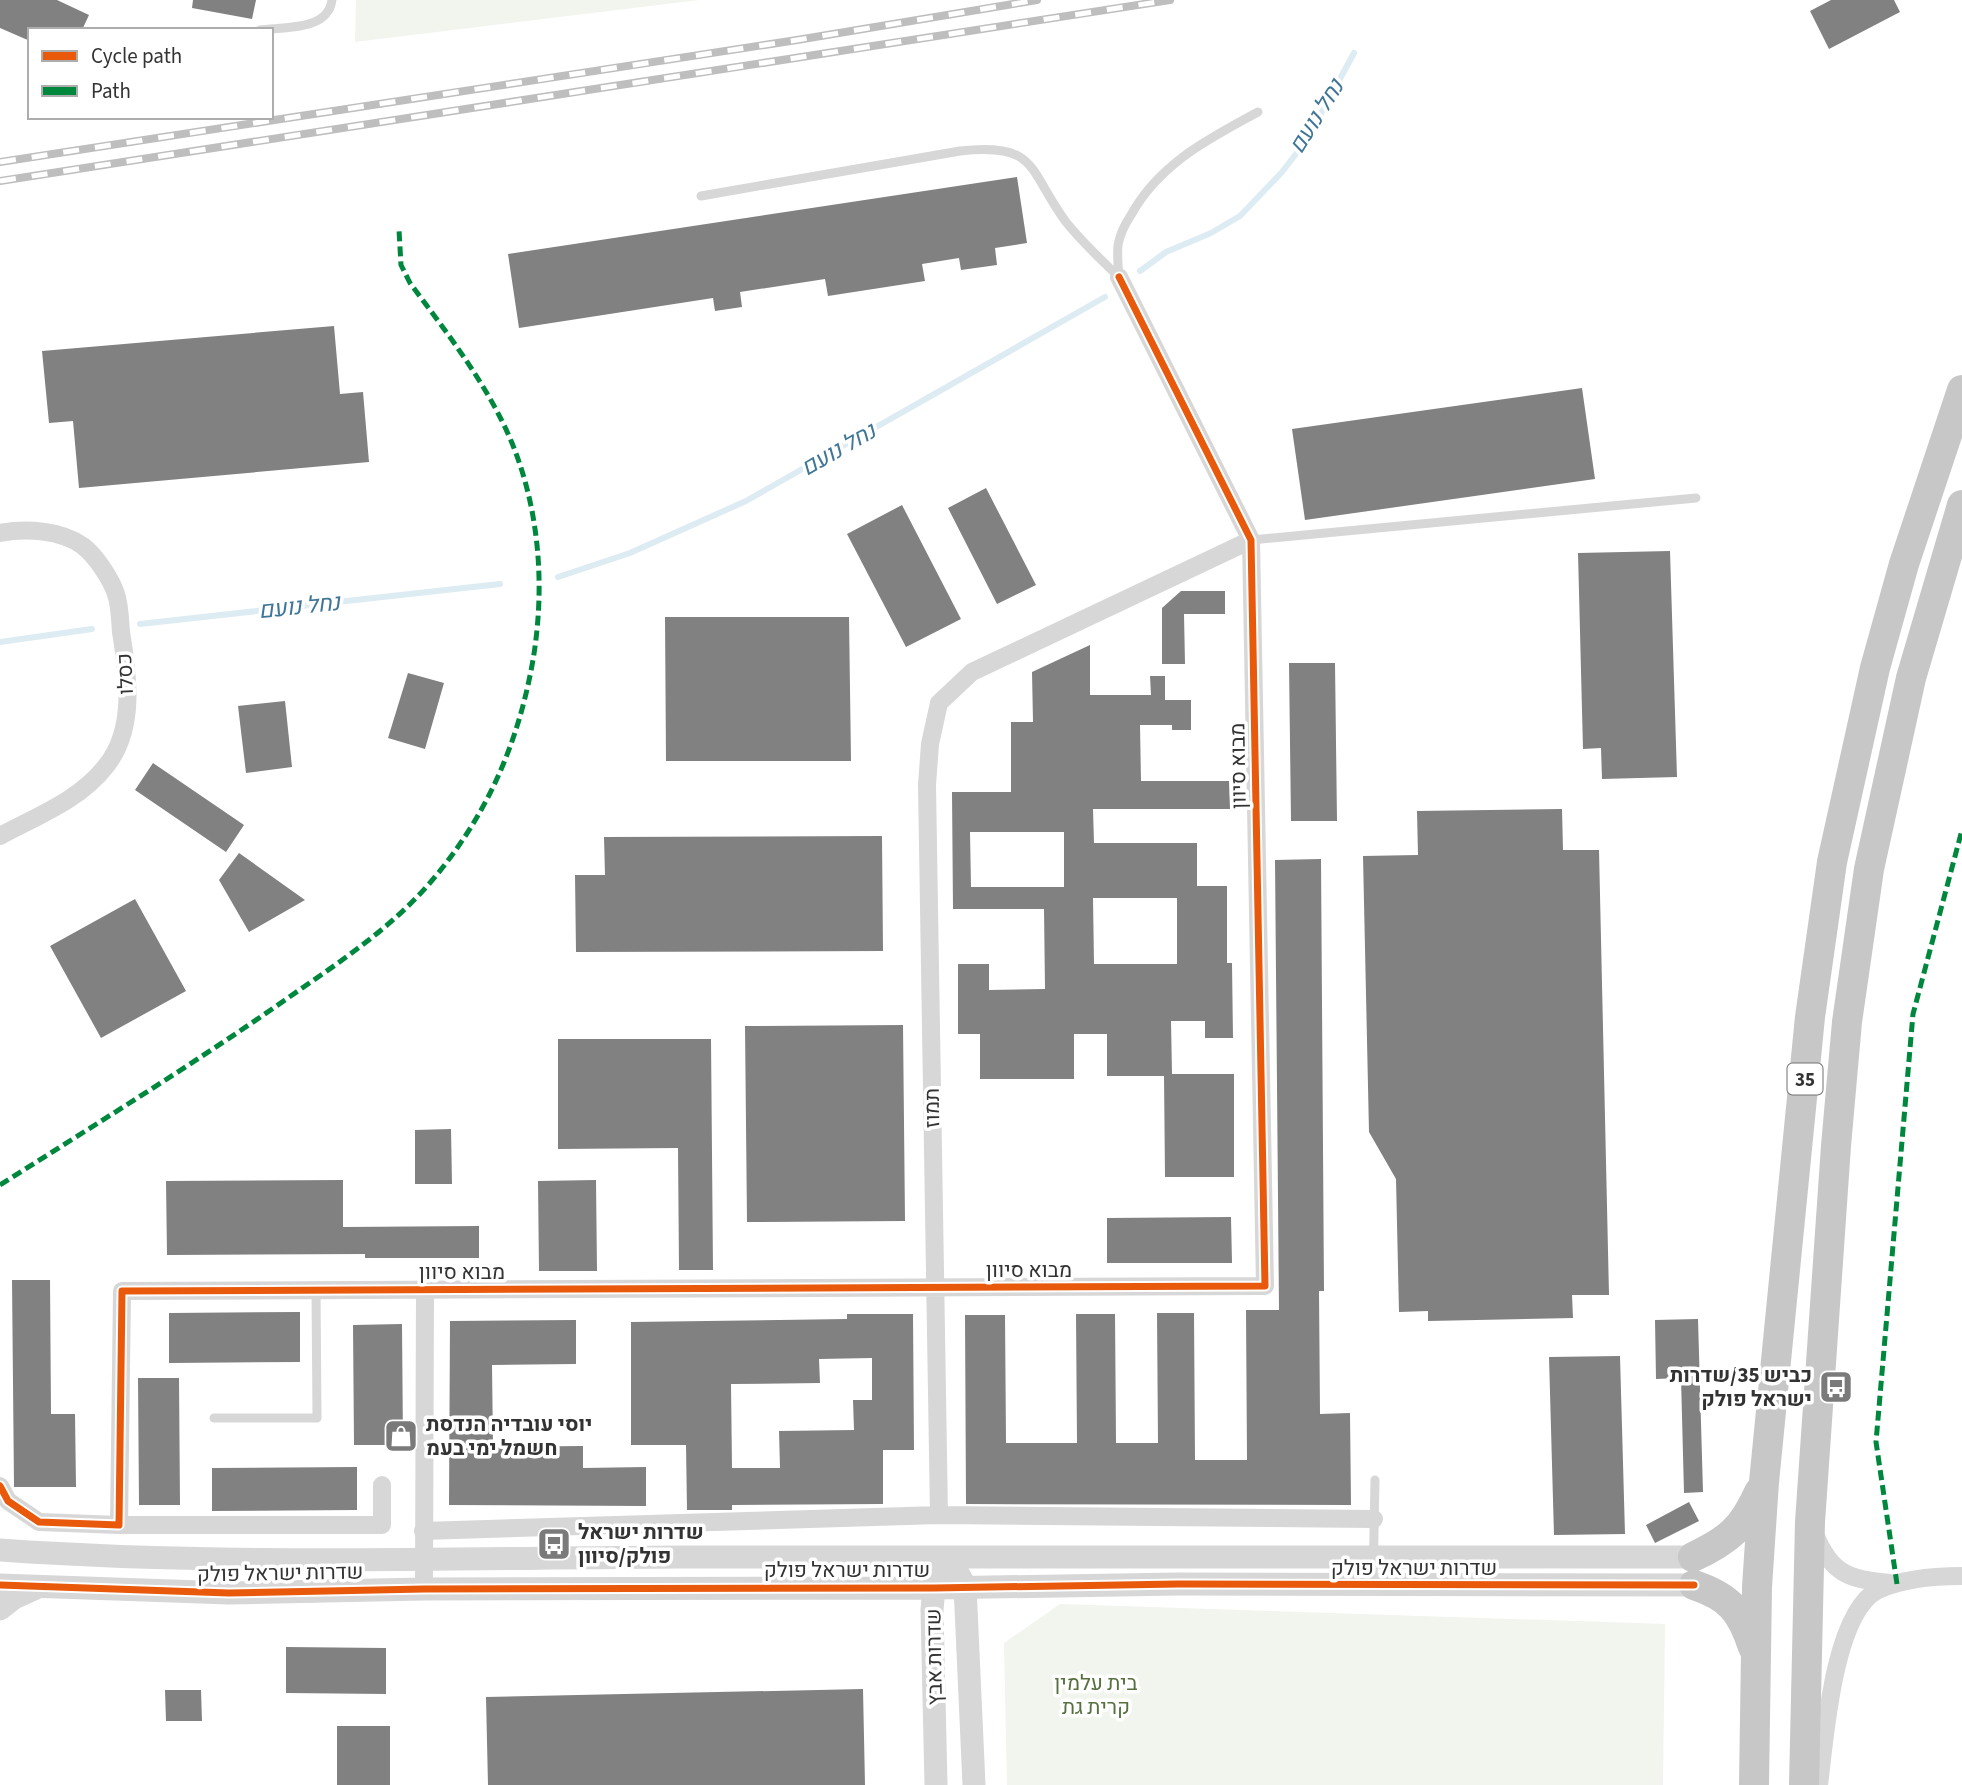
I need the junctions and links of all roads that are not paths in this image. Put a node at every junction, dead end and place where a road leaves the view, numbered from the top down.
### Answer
1 (332, 0) edge
2 (272, 28) edge
3 (1258, 112) dead end
4 (701, 196) dead end
5 (1119, 277) junction
6 (1962, 390) edge
7 (1696, 498) dead end
8 (1962, 505) edge
9 (0, 533) edge
10 (1251, 540) junction
11 (0, 836) edge
12 (935, 1287) junction
13 (425, 1289) junction
14 (316, 1290) junction
15 (214, 1418) dead end
16 (1375, 1480) dead end
17 (1764, 1482) junction
18 (382, 1485) dead end
19 (0, 1486) edge
20 (939, 1515) junction
21 (1374, 1519) junction
22 (1810, 1522) junction
23 (119, 1525) junction
24 (424, 1531) junction
25 (0, 1550) edge
26 (948, 1556) junction
27 (1374, 1556) junction
28 (423, 1558) junction
29 (1694, 1571) junction
30 (1962, 1576) edge
31 (1897, 1584) junction
32 (0, 1585) edge
33 (1373, 1585) junction
34 (43, 1586) junction
35 (965, 1586) junction
36 (994, 1586) junction
37 (934, 1588) junction
38 (424, 1589) junction
39 (0, 1609) edge
40 (967, 1609) junction
41 (1757, 1658) junction
42 (936, 1785) edge
43 (974, 1785) edge
44 (1754, 1785) edge
45 (1804, 1785) edge
46 (1819, 1785) edge

1 - 2 lane
3 - 5 lane
4 - 5 lane
5 - 10 street, מבוא סיוון
6 - 17 highway, 35
7 - 10 lane
8 - 22 highway, 35
9 - 11 street, כסלו
10 - 12 street, תמוז
10 - 12 street, מבוא סיוון
12 - 13 street, מבוא סיוון
12 - 20 street, תמוז
13 - 14 street, מבוא סיוון
13 - 24 street, מבוא סיוון
14 - 15 lane
14 - 23 street, מבוא סיוון
16 - 21 lane
17 - 29 highway
17 - 41 highway, 35
18 - 23 street
19 - 23 street
20 - 21 street
20 - 24 street
21 - 27 lane
22 - 31 street
22 - 45 highway, 35
24 - 28 street, מבוא סיוון
25 - 28 street, שדרות ישראל פולק
26 - 27 street, שדרות ישראל פולק
26 - 28 street, שדרות ישראל פולק
26 - 35 street, שדרות אבץ
26 - 37 street, שדרות אבץ
27 - 29 street, שדרות ישראל פולק
27 - 33 lane
28 - 38 street, מבוא סיוון
29 - 33 street, שדרות ישראל פולק
29 - 41 highway
30 - 31 street
31 - 46 street
32 - 34 street, שדרות ישראל פולק
33 - 36 street, שדרות ישראל פולק
34 - 38 street, שדרות ישראל פולק
34 - 39 street
35 - 36 street, שדרות ישראל פולק
35 - 37 street, שדרות ישראל פולק
35 - 40 street, שדרות אבץ
36 - 40 street
37 - 38 street, שדרות ישראל פולק
37 - 42 street, שדרות אבץ
40 - 43 street, שדרות אבץ
41 - 44 highway, 35

